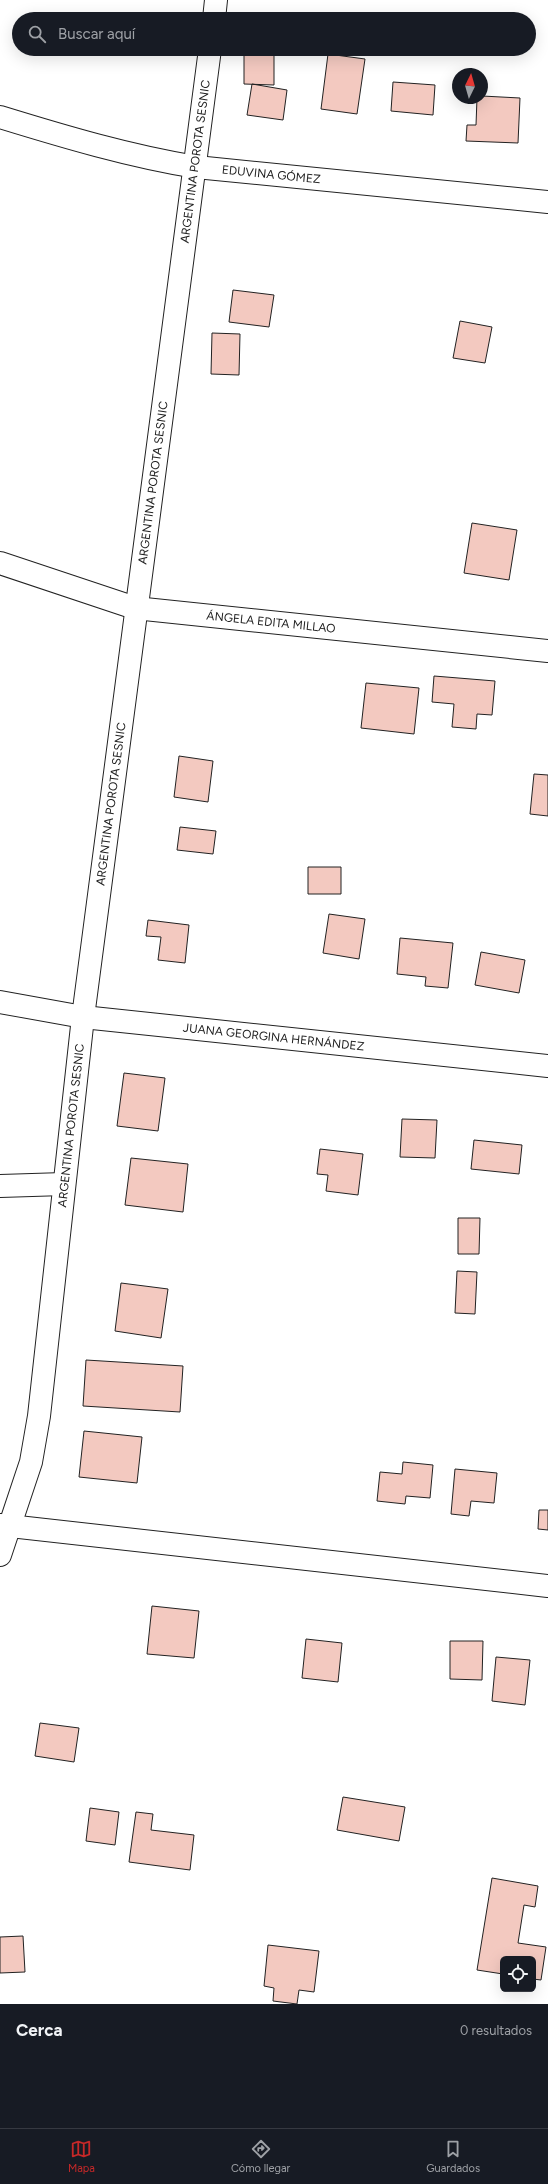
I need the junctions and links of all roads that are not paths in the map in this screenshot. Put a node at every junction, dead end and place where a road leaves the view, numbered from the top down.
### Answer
1 (216, 0) edge
2 (215, 12) edge
3 (209, 56) edge
4 (0, 117) edge
5 (196, 167) junction
6 (548, 202) edge
7 (0, 563) edge
8 (135, 608) junction
9 (548, 651) edge
10 (0, 1002) edge
11 (83, 1017) junction
12 (548, 1066) edge
13 (64, 1184) junction
14 (0, 1186) edge
15 (5, 1526) edge
16 (0, 1555) edge
17 (548, 1586) edge

1 - 2 street
3 - 5 street, ARGENTINA POROTA SESNIC
4 - 5 street, EDUVINA GÓMEZ
5 - 6 street, EDUVINA GÓMEZ
5 - 8 street, ARGENTINA POROTA SESNIC
7 - 8 street, ÁNGELA EDITA MILLAO
8 - 9 street, ÁNGELA EDITA MILLAO
8 - 11 street, ARGENTINA POROTA SESNIC
10 - 11 street, JUANA GEORGINA HERNÁNDEZ
11 - 12 street, JUANA GEORGINA HERNÁNDEZ
11 - 13 street, ARGENTINA POROTA SESNIC
13 - 14 street
13 - 15 street, ARGENTINA POROTA SESNIC
15 - 16 street, ARGENTINA POROTA SESNIC
15 - 17 street

